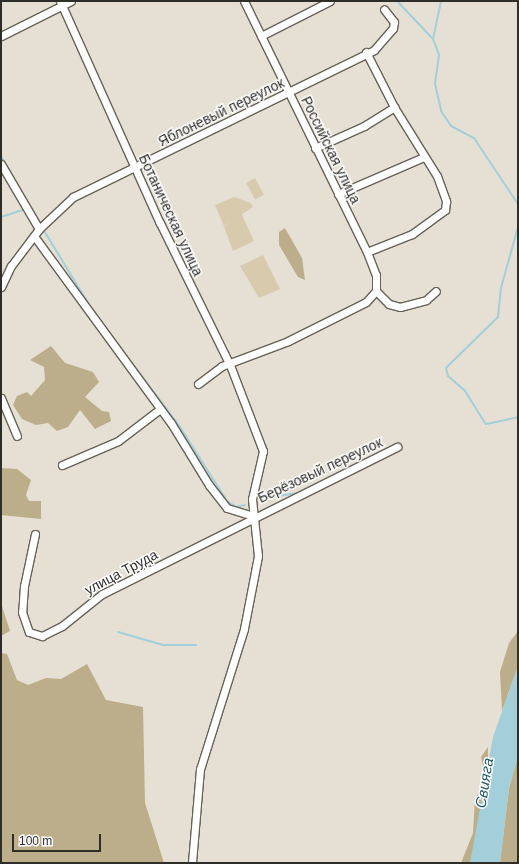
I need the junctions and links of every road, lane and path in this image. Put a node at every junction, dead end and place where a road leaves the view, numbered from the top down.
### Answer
1 (71, 1) edge
2 (244, 1) edge
3 (330, 1) edge
4 (61, 3) edge
5 (384, 9) dead end
6 (1, 36) edge
7 (261, 36) junction
8 (366, 52) junction
9 (289, 93) junction
10 (394, 107) junction
11 (315, 148) junction
12 (424, 157) junction
13 (1, 164) edge
14 (135, 168) junction
15 (338, 194) junction
16 (39, 230) junction
17 (34, 236) junction
18 (367, 252) junction
19 (1, 287) edge
20 (376, 291) junction
21 (436, 291) dead end
22 (230, 364) junction
23 (198, 384) dead end
24 (1, 398) edge
25 (160, 409) junction
26 (17, 436) dead end
27 (398, 447) dead end
28 (62, 465) dead end
29 (253, 516) junction
30 (35, 534) dead end
31 (192, 863) edge

1 - 4 street
2 - 7 street, Российская улица
3 - 7 street
4 - 6 street
4 - 14 street, Ботаническая улица
5 - 8 street, Яблоневый переулок
7 - 9 street, Российская улица
8 - 9 street, Яблоневый переулок
8 - 10 street
9 - 11 street, Российская улица
9 - 14 street, Яблоневый переулок
10 - 11 street
10 - 12 street
11 - 15 street, Российская улица
12 - 15 street
12 - 18 street
13 - 16 street
14 - 16 street, Яблоневый переулок
14 - 22 street, Ботаническая улица
15 - 18 street, Российская улица
16 - 17 street, Яблоневый переулок
17 - 19 street, Яблоневый переулок
17 - 25 street
18 - 20 street, Российская улица
20 - 21 street
20 - 22 street
22 - 23 street
22 - 29 street, Ботаническая улица
24 - 26 street
25 - 28 street
25 - 29 street
27 - 29 street, Берёзовый переулок
29 - 30 street, улица Труда
29 - 31 street

